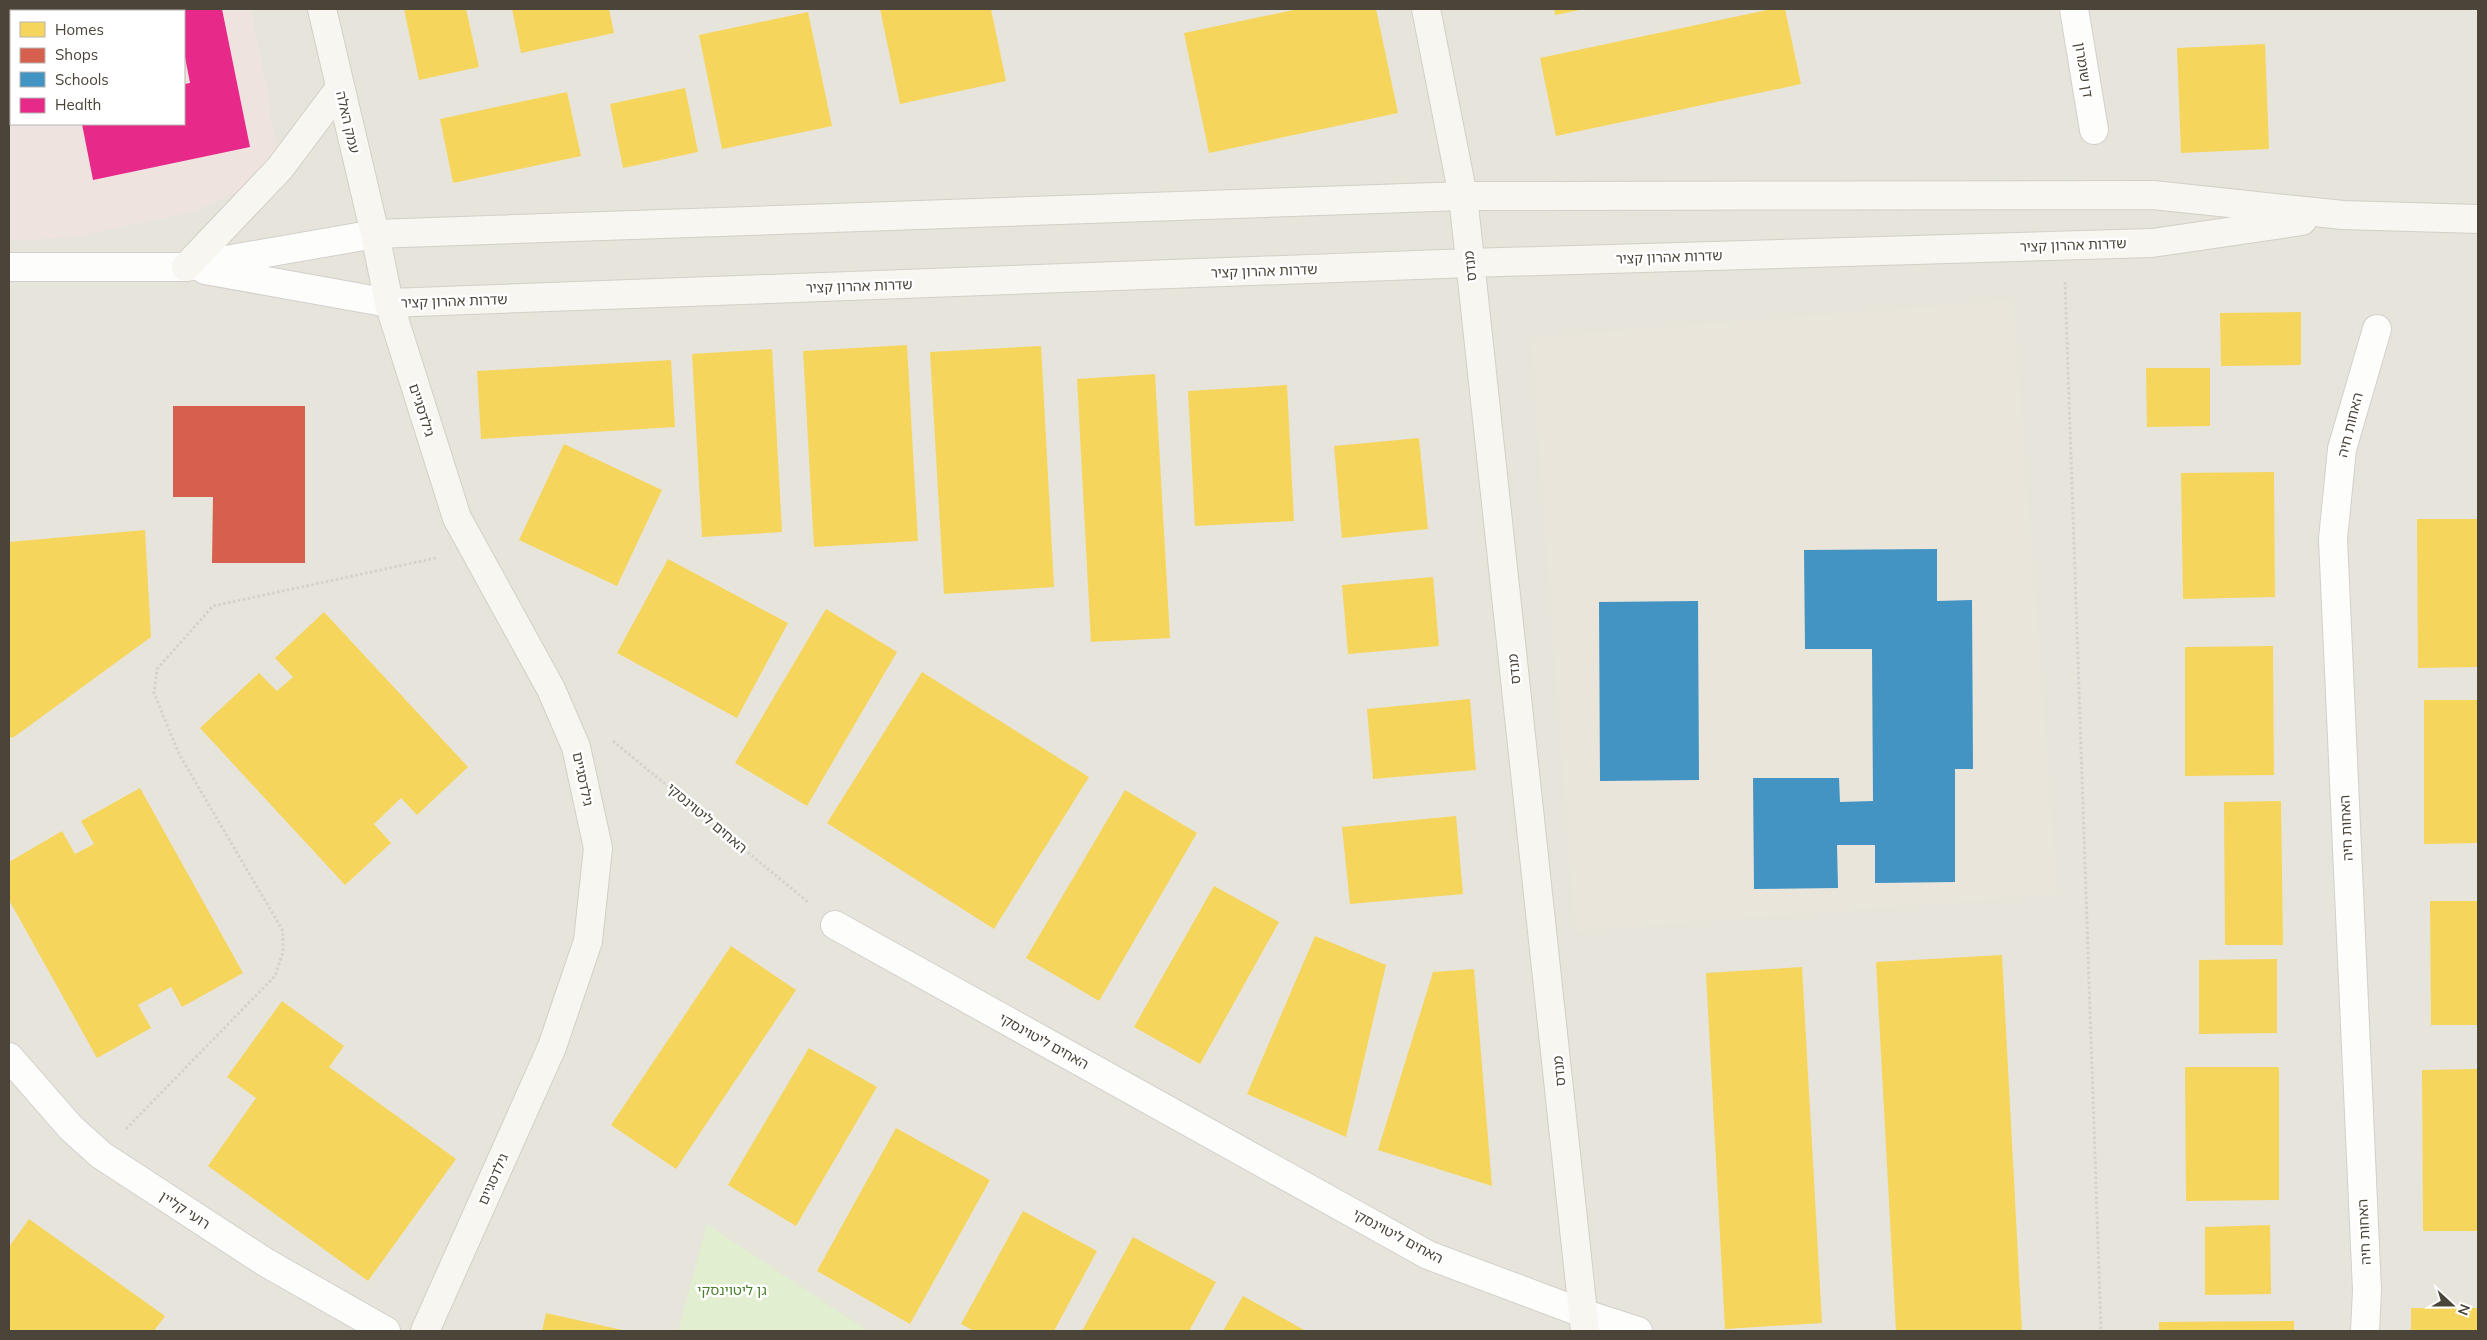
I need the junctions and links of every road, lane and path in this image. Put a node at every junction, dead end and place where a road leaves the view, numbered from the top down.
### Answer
1 (322, 9) edge
2 (1426, 9) edge
3 (2074, 9) edge
4 (340, 88) junction
5 (2094, 130) dead end
6 (1462, 196) junction
7 (2343, 215) junction
8 (2478, 219) edge
9 (375, 234) junction
10 (2064, 246) junction
11 (1470, 263) junction
12 (9, 267) edge
13 (186, 267) junction
14 (389, 303) junction
15 (2377, 330) dead end
16 (474, 550) junction
17 (612, 740) dead end
18 (835, 924) joint
19 (9, 1057) edge
20 (101, 1154) junction
21 (1585, 1322) edge
22 (386, 1331) edge
23 (425, 1331) edge
24 (1638, 1331) edge
25 (2101, 1331) edge
26 (2365, 1331) edge

1 - 4 street, עמק האלה
2 - 6 street, מנדס
3 - 5 street, דן שומרון
4 - 9 street, עמק האלה
4 - 13 street
6 - 7 street, שדרות אהרון קציר
6 - 9 street, שדרות אהרון קציר
6 - 11 street, מנדס
7 - 8 street, שדרות אהרון קציר
7 - 10 street, שדרות אהרון קציר
9 - 13 street, שדרות אהרון קציר
9 - 14 street, גילדסגיים
10 - 11 street, שדרות אהרון קציר
10 - 25 path
11 - 14 street, שדרות אהרון קציר
11 - 21 street, מנדס
12 - 13 street, שדרות אהרון קציר
13 - 14 street, שדרות אהרון קציר
14 - 16 street, גילדסגיים
15 - 26 street, האחות חיה
16 - 20 path
16 - 23 street, גילדסגיים
17 - 18 path, האחים ליטוינסקי
18 - 21 street, האחים ליטוינסקי
19 - 20 street, רועי קליין
20 - 22 street, רועי קליין
21 - 24 street, האחים ליטוינסקי

